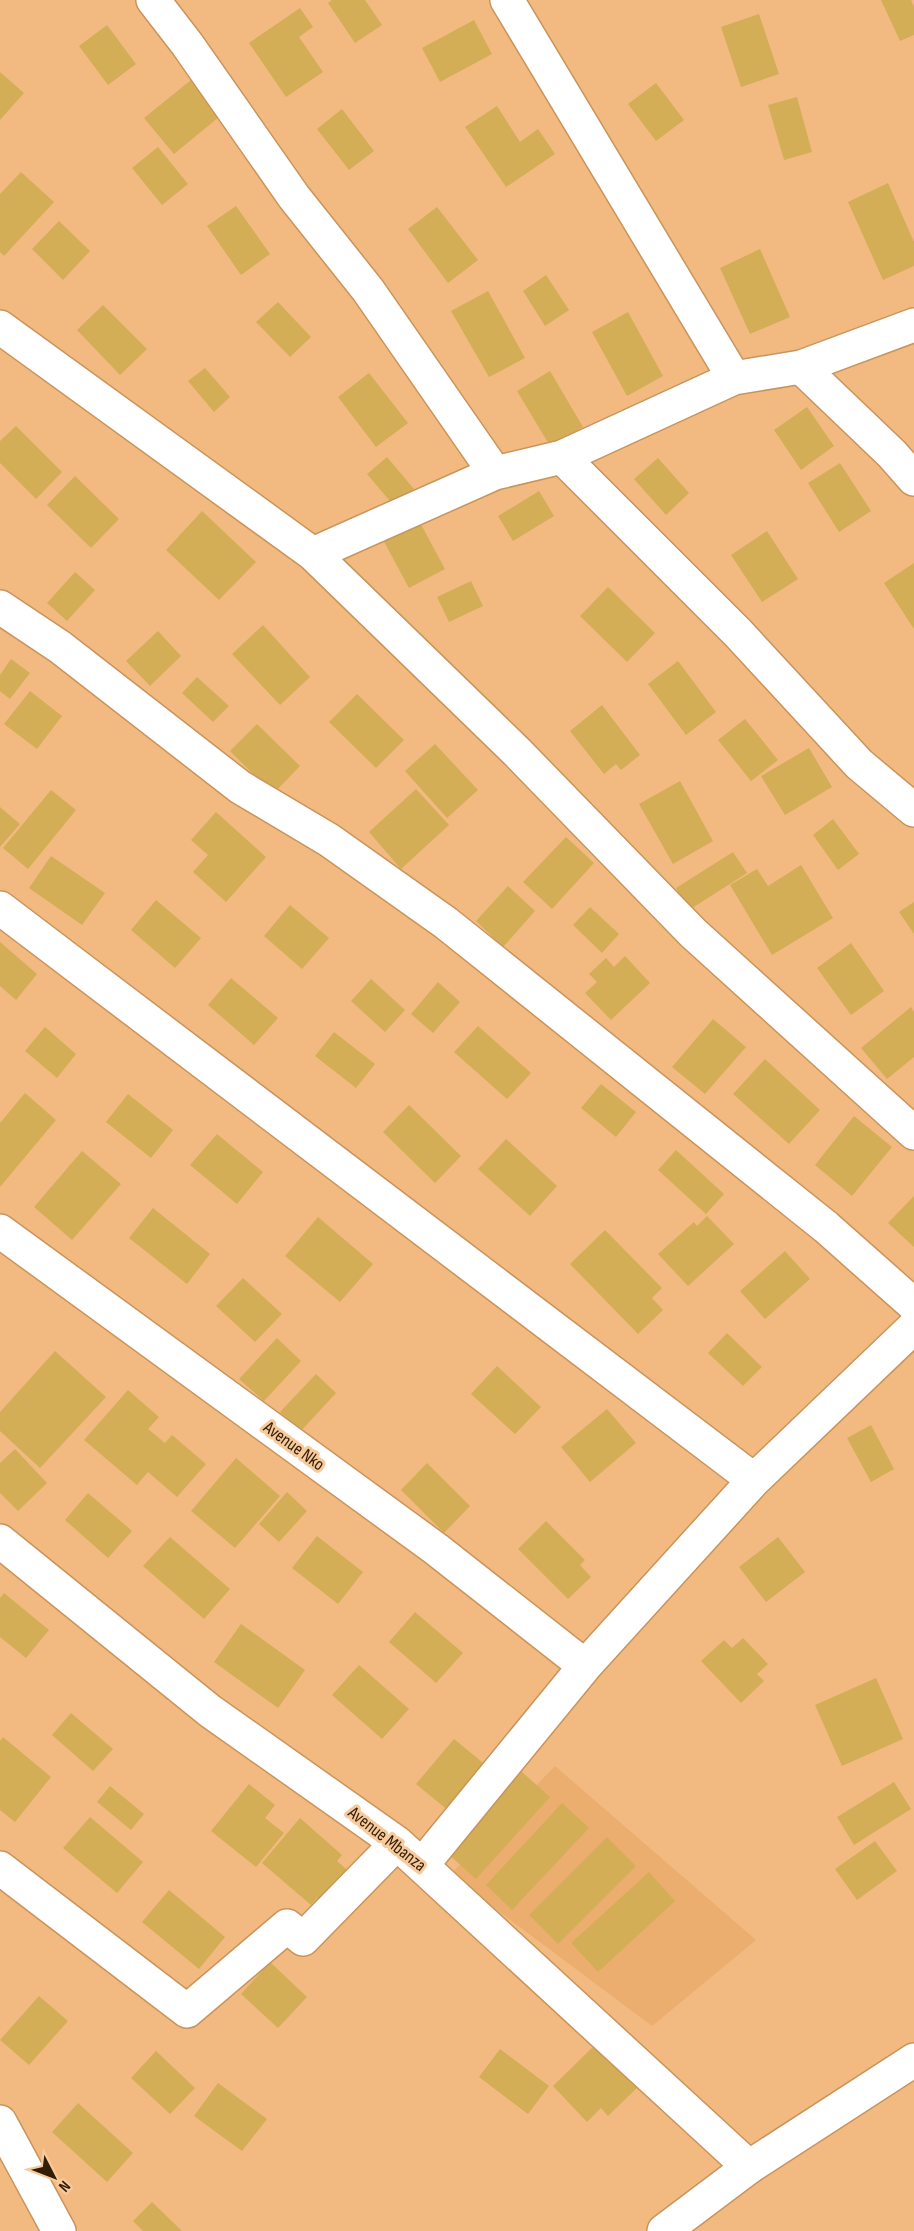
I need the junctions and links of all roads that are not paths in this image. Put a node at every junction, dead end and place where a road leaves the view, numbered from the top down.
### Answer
1 (153, 0) edge
2 (507, 0) edge
3 (914, 325) edge
4 (2, 334) edge
5 (801, 367) junction
6 (734, 378) junction
7 (562, 457) junction
8 (495, 473) junction
9 (914, 479) edge
10 (313, 554) junction
11 (0, 607) edge
12 (914, 810) edge
13 (0, 908) edge
14 (914, 1132) edge
15 (0, 1231) edge
16 (914, 1305) edge
17 (914, 1327) edge
18 (754, 1480) junction
19 (0, 1541) edge
20 (585, 1666) junction
21 (397, 1843) junction
22 (422, 1865) junction
23 (0, 1868) edge
24 (914, 2060) edge
25 (0, 2122) edge
26 (749, 2167) junction
27 (59, 2231) edge
28 (664, 2231) edge

1 - 8 main road
2 - 6 main road
3 - 5 main road
4 - 10 main road
5 - 6 main road
5 - 9 main road
6 - 7 main road
7 - 8 main road
7 - 12 main road
8 - 10 main road
10 - 14 main road
11 - 16 main road
13 - 18 main road
15 - 20 main road, Avenue Nko
17 - 18 main road
18 - 20 main road
19 - 21 main road, Avenue Mbanza
20 - 22 main road
21 - 22 main road, Avenue Mbanza
21 - 23 main road
22 - 26 main road, Avenue Mbanza
24 - 26 main road
25 - 27 main road
26 - 28 main road

